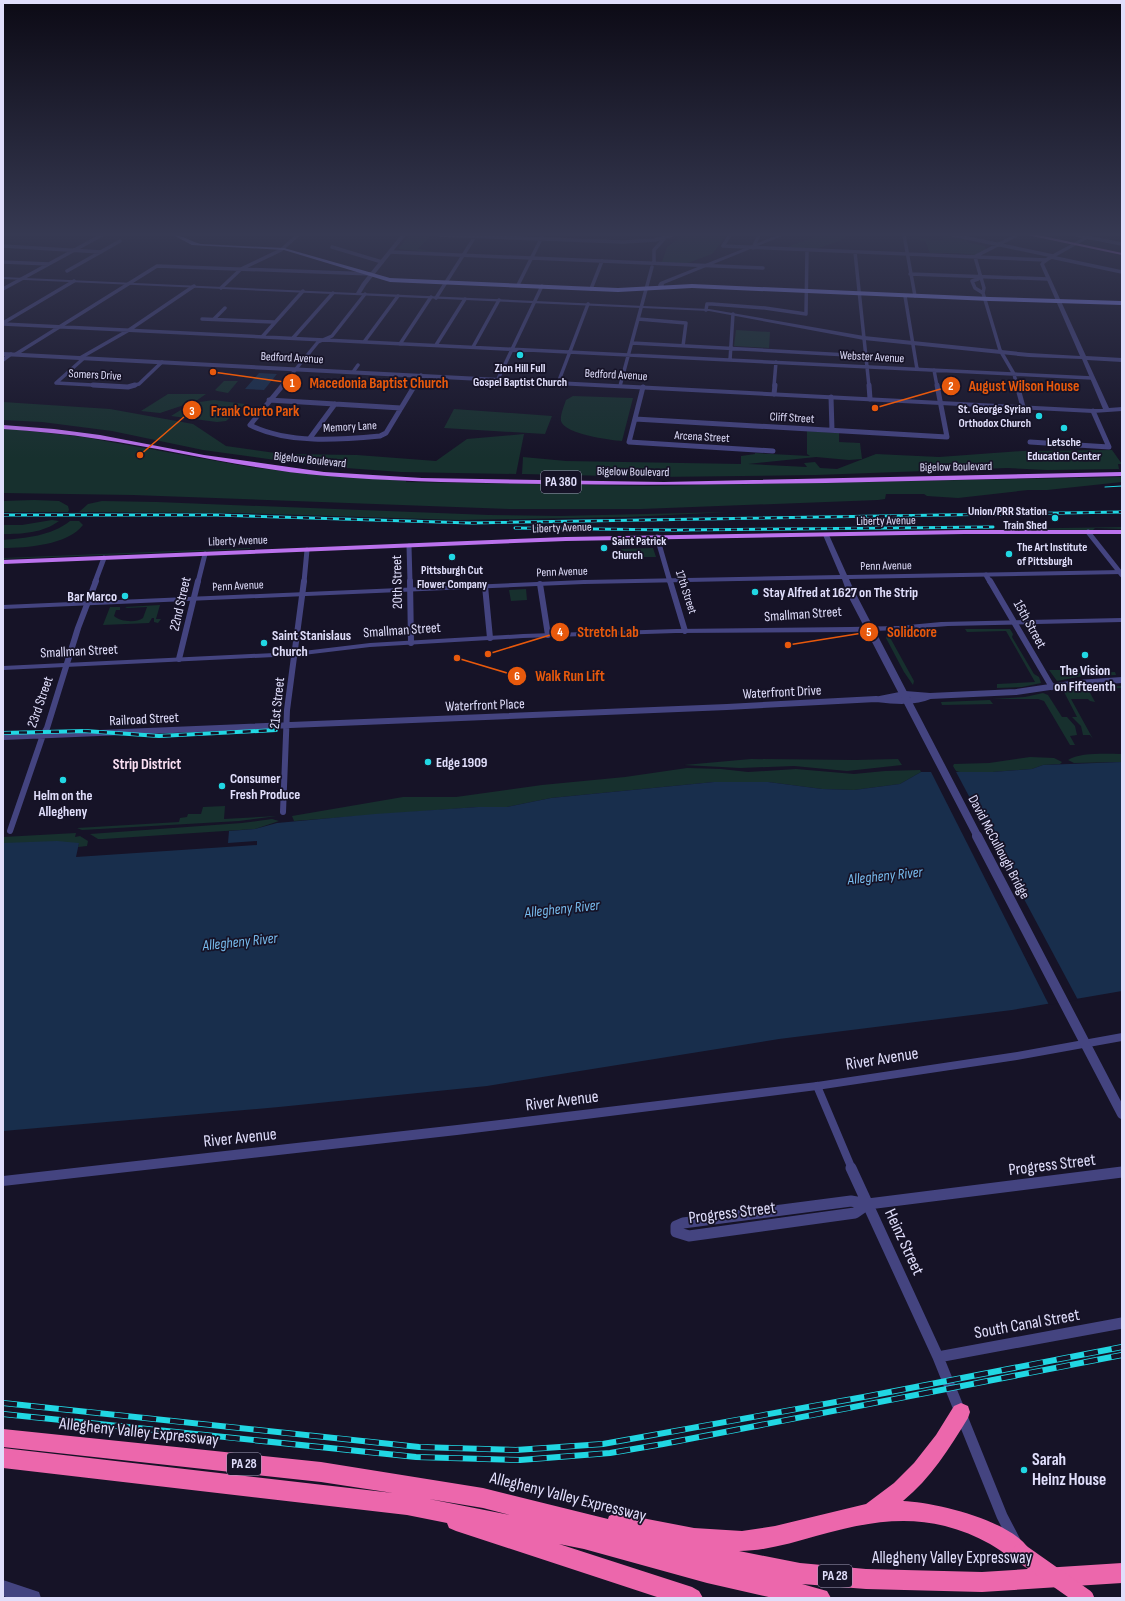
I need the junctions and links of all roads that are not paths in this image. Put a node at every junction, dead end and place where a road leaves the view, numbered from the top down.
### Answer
1 (25, 310) edge
2 (88, 310) edge
3 (159, 310) edge
4 (223, 310) edge
5 (286, 310) edge
6 (318, 310) edge
7 (353, 310) edge
8 (388, 310) edge
9 (425, 310) edge
10 (457, 310) edge
11 (494, 310) edge
12 (531, 310) edge
13 (586, 310) edge
14 (641, 310) edge
15 (700, 310) edge
16 (706, 310) joint
17 (777, 310) edge
18 (806, 310) edge
19 (861, 310) edge
20 (907, 310) edge
21 (988, 310) edge
22 (1061, 310) edge
23 (733, 314) junction
24 (202, 319) dead end
25 (638, 319) junction
26 (214, 320) junction
27 (274, 322) junction
28 (3, 323) edge
29 (60, 327) junction
30 (129, 330) junction
31 (262, 337) junction
32 (293, 338) junction
33 (864, 338) junction
34 (323, 340) junction
35 (364, 342) junction
36 (632, 343) junction
37 (913, 343) junction
38 (400, 344) junction
39 (436, 345) junction
40 (683, 346) junction
41 (473, 347) junction
42 (731, 348) junction
43 (512, 349) junction
44 (570, 352) junction
45 (1002, 352) junction
46 (3, 354) edge
47 (14, 354) junction
48 (628, 355) junction
49 (866, 356) junction
50 (82, 358) junction
51 (1083, 358) junction
52 (3, 360) edge
53 (730, 360) junction
54 (1122, 360) edge
55 (162, 362) junction
56 (776, 362) junction
57 (358, 365) dead end
58 (867, 367) junction
59 (295, 369) junction
60 (917, 369) junction
61 (934, 370) junction
62 (353, 372) junction
63 (1014, 374) junction
64 (421, 375) junction
65 (1092, 378) junction
66 (498, 379) junction
67 (558, 383) junction
68 (620, 386) junction
69 (643, 387) junction
70 (774, 394) junction
71 (831, 397) junction
72 (870, 399) junction
73 (270, 400) junction
74 (940, 403) junction
75 (335, 404) junction
76 (1023, 407) junction
77 (401, 408) junction
78 (1122, 409) edge
79 (1093, 411) junction
80 (1107, 411) junction
81 (1122, 413) edge
82 (635, 419) junction
83 (3, 423) edge
84 (3, 427) edge
85 (832, 430) junction
86 (310, 438) junction
87 (1030, 442) dead end
88 (773, 451) dead end
89 (1122, 470) edge
90 (1122, 474) edge
91 (1088, 532) junction
92 (1122, 532) edge
93 (826, 535) junction
94 (657, 538) junction
95 (409, 546) junction
96 (307, 550) junction
97 (204, 554) junction
98 (104, 558) junction
99 (3, 562) edge
100 (1121, 573) edge
101 (986, 575) junction
102 (843, 577) junction
103 (671, 580) junction
104 (540, 584) junction
105 (485, 586) junction
106 (410, 589) junction
107 (303, 594) junction
108 (194, 599) junction
109 (87, 603) junction
110 (3, 607) edge
111 (1122, 620) edge
112 (1014, 623) junction
113 (685, 631) junction
114 (548, 636) junction
115 (490, 638) junction
116 (411, 643) junction
117 (295, 654) junction
118 (179, 659) junction
119 (66, 665) junction
120 (3, 668) edge
121 (1122, 680) edge
122 (1052, 687) junction
123 (686, 709) joint
124 (286, 724) junction
125 (43, 735) junction
126 (3, 737) edge
127 (283, 812) dead end
128 (10, 832) dead end
129 (1122, 1037) edge
130 (817, 1086) junction
131 (1122, 1114) edge
132 (1122, 1172) edge
133 (3, 1181) edge
134 (868, 1204) junction
135 (1122, 1323) edge
136 (938, 1357) junction
137 (961, 1412) junction
138 (3, 1438) edge
139 (3, 1458) edge
140 (407, 1506) junction
141 (870, 1513) junction
142 (565, 1517) junction
143 (1022, 1553) junction
144 (1118, 1573) edge
145 (3, 1588) edge
146 (33, 1598) edge
147 (692, 1598) edge
148 (820, 1598) edge
149 (1084, 1598) edge

1 - 28 street
2 - 29 street
3 - 30 street
4 - 26 street
5 - 27 street
6 - 32 street
7 - 34 street, Memory Lane
8 - 35 street
9 - 38 street
10 - 39 street
11 - 41 street
12 - 43 street
13 - 44 street
14 - 25 street
15 - 16 street
16 - 23 street
17 - 18 street
19 - 33 street
20 - 37 street
21 - 45 street
22 - 51 street
23 - 33 street
23 - 42 street
24 - 26 street
25 - 36 street
25 - 40 street
26 - 27 street
27 - 31 street
28 - 29 street, Webster Avenue
29 - 30 street, Webster Avenue
29 - 47 street
30 - 31 street, Webster Avenue
30 - 50 street
31 - 32 street, Webster Avenue
32 - 34 street, Webster Avenue
33 - 37 street
33 - 49 street
34 - 35 street, Webster Avenue
34 - 59 street, Memory Lane
35 - 38 street, Webster Avenue
36 - 40 street
36 - 48 street
37 - 45 street
37 - 60 street
38 - 39 street, Webster Avenue
39 - 41 street, Webster Avenue
40 - 42 street
41 - 43 street, Webster Avenue
42 - 49 street
42 - 53 street
43 - 44 street, Webster Avenue
43 - 66 street
44 - 48 street, Webster Avenue
44 - 67 street
45 - 51 street
45 - 63 street
46 - 47 street, Bedford Avenue
47 - 50 street, Bedford Avenue
47 - 52 street
48 - 53 street, Webster Avenue
48 - 68 street
49 - 58 street
50 - 55 street, Bedford Avenue
50 - 55 street, Somers Drive
51 - 54 street
51 - 65 street
53 - 56 street, Webster Avenue
55 - 59 street, Bedford Avenue
56 - 58 street, Webster Avenue
56 - 70 street
57 - 62 street
58 - 60 street, Webster Avenue
58 - 72 street
59 - 62 street, Bedford Avenue
59 - 73 street, Memory Lane
60 - 61 street, Webster Avenue
61 - 63 street, Webster Avenue
61 - 74 street
62 - 64 street, Bedford Avenue
63 - 65 street, Webster Avenue
63 - 76 street
64 - 66 street, Bedford Avenue
64 - 77 street, Memory Lane
65 - 80 street
66 - 67 street, Bedford Avenue
67 - 68 street, Bedford Avenue
68 - 69 street, Bedford Avenue
69 - 70 street, Bedford Avenue
69 - 82 street
70 - 71 street, Bedford Avenue
71 - 72 street, Bedford Avenue
71 - 85 street
72 - 74 street, Bedford Avenue
73 - 75 street
73 - 86 street, Memory Lane
74 - 76 street, Bedford Avenue
74 - 85 street, Cliff Street
75 - 77 street
75 - 86 street
76 - 79 street, Bedford Avenue
77 - 86 street, Memory Lane
78 - 80 street, Bedford Avenue
79 - 80 street, Bedford Avenue
79 - 87 street
80 - 81 street, Bedford Avenue
82 - 85 street, Cliff Street
82 - 88 street, Arcena Street
83 - 89 main road, Bigelow Boulevard / PA 380
84 - 90 main road, Bigelow Boulevard / PA 380
91 - 92 main road, Liberty Avenue
91 - 93 main road, Liberty Avenue
91 - 100 street
93 - 94 main road, Liberty Avenue
93 - 102 street, David McCullough Bridge
94 - 95 main road, Liberty Avenue
94 - 103 street, 17th Street
95 - 96 main road, Liberty Avenue
95 - 106 street, 20th Street
96 - 97 main road, Liberty Avenue
96 - 107 street, 21st Street
97 - 98 main road, Liberty Avenue
97 - 108 street, 22nd Street
98 - 99 main road, Liberty Avenue
98 - 109 street, 23rd Street
100 - 101 street, Penn Avenue
101 - 102 street, Penn Avenue
101 - 112 street, 15th Street
102 - 103 street, Penn Avenue
102 - 131 street, David McCullough Bridge, bridge
103 - 104 street, Penn Avenue
103 - 113 street, 17th Street
104 - 105 street, Penn Avenue
104 - 114 street
105 - 106 street, Penn Avenue
105 - 115 street
106 - 107 street, Penn Avenue
106 - 116 street, 20th Street
107 - 108 street, Penn Avenue
107 - 117 street, 21st Street
108 - 109 street, Penn Avenue
108 - 118 street, 22nd Street
109 - 110 street, Penn Avenue
109 - 119 street, 23rd Street
111 - 112 street, Smallman Street
112 - 113 street, Smallman Street
112 - 122 street, 15th Street
113 - 114 street, Smallman Street
114 - 115 street, Smallman Street
115 - 116 street, Smallman Street
116 - 117 street, Smallman Street
117 - 118 street, Smallman Street
117 - 124 street, 21st Street
118 - 119 street, Smallman Street
119 - 120 street, Smallman Street
119 - 125 street, 23rd Street
121 - 122 street, Waterfront Drive
122 - 123 street, Waterfront Drive
123 - 124 street, Waterfront Place
124 - 125 street, Railroad Street
124 - 127 street, 21st Street
125 - 126 street, Railroad Street
125 - 128 street, 23rd Street
129 - 130 street, River Avenue
130 - 133 street, River Avenue
130 - 134 street, Heinz Street
132 - 134 street, Progress Street
134 - 134 street, Progress Street
134 - 136 street, Heinz Street
135 - 136 street, South Canal Street
136 - 137 street, Heinz Street
137 - 141 highway
137 - 143 street, Heinz Street
138 - 142 highway, Allegheny Valley Expressway / PA 28
139 - 140 highway, PA 28
140 - 147 highway
140 - 148 highway, PA 28
141 - 142 highway
141 - 143 highway
142 - 144 highway, Allegheny Valley Expressway / PA 28
143 - 149 highway, bridge
145 - 146 street

